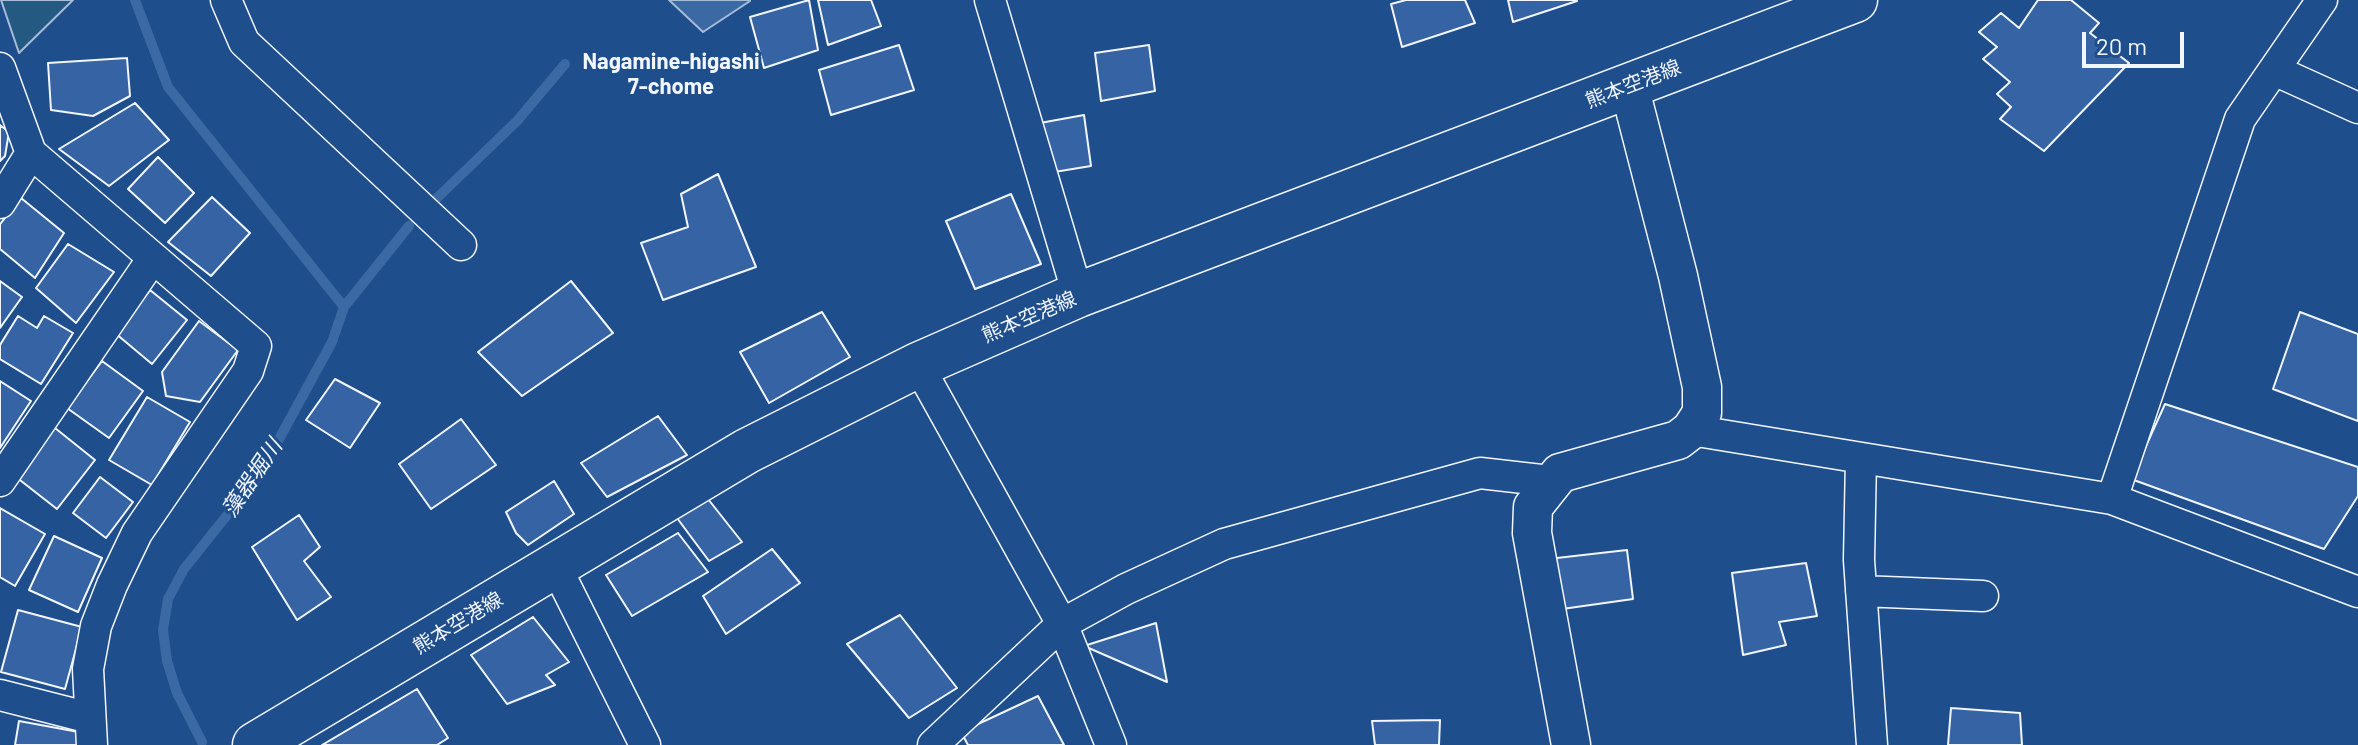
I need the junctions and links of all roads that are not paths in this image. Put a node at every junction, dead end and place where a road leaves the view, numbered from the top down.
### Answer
1 (226, 0) edge
2 (990, 0) edge
3 (1855, 0) edge
4 (2322, 0) edge
5 (1785, 13) edge
6 (0, 68) edge
7 (2274, 70) junction
8 (1629, 86) junction
9 (2358, 108) edge
10 (31, 153) junction
11 (0, 203) edge
12 (461, 245) dead end
13 (153, 258) junction
14 (1078, 295) junction
15 (918, 365) junction
16 (1691, 430) junction
17 (1861, 458) junction
18 (0, 481) edge
19 (1550, 481) junction
20 (2112, 499) junction
21 (555, 565) junction
22 (1861, 591) junction
23 (2358, 592) edge
24 (1983, 596) dead end
25 (1062, 624) junction
26 (0, 695) edge
27 (91, 731) edge
28 (255, 745) edge
29 (645, 745) edge
30 (933, 745) edge
31 (1111, 745) edge
32 (1571, 745) edge
33 (1872, 745) edge

1 - 12 street
2 - 14 street
3 - 5 main road, 熊本空港線
4 - 7 street
5 - 8 main road, 熊本空港線
6 - 10 street
7 - 9 street
7 - 20 street
8 - 14 main road, 熊本空港線
8 - 16 street
10 - 11 street
10 - 13 street
13 - 18 street
13 - 27 street
14 - 15 main road, 熊本空港線
15 - 21 main road, 熊本空港線
15 - 25 street
16 - 17 street
16 - 19 street
17 - 20 street
17 - 22 street
19 - 25 street
19 - 32 street
20 - 23 street
21 - 28 main road, 熊本空港線
21 - 29 street
22 - 24 street
22 - 33 street
25 - 30 street
25 - 31 street
26 - 27 street

